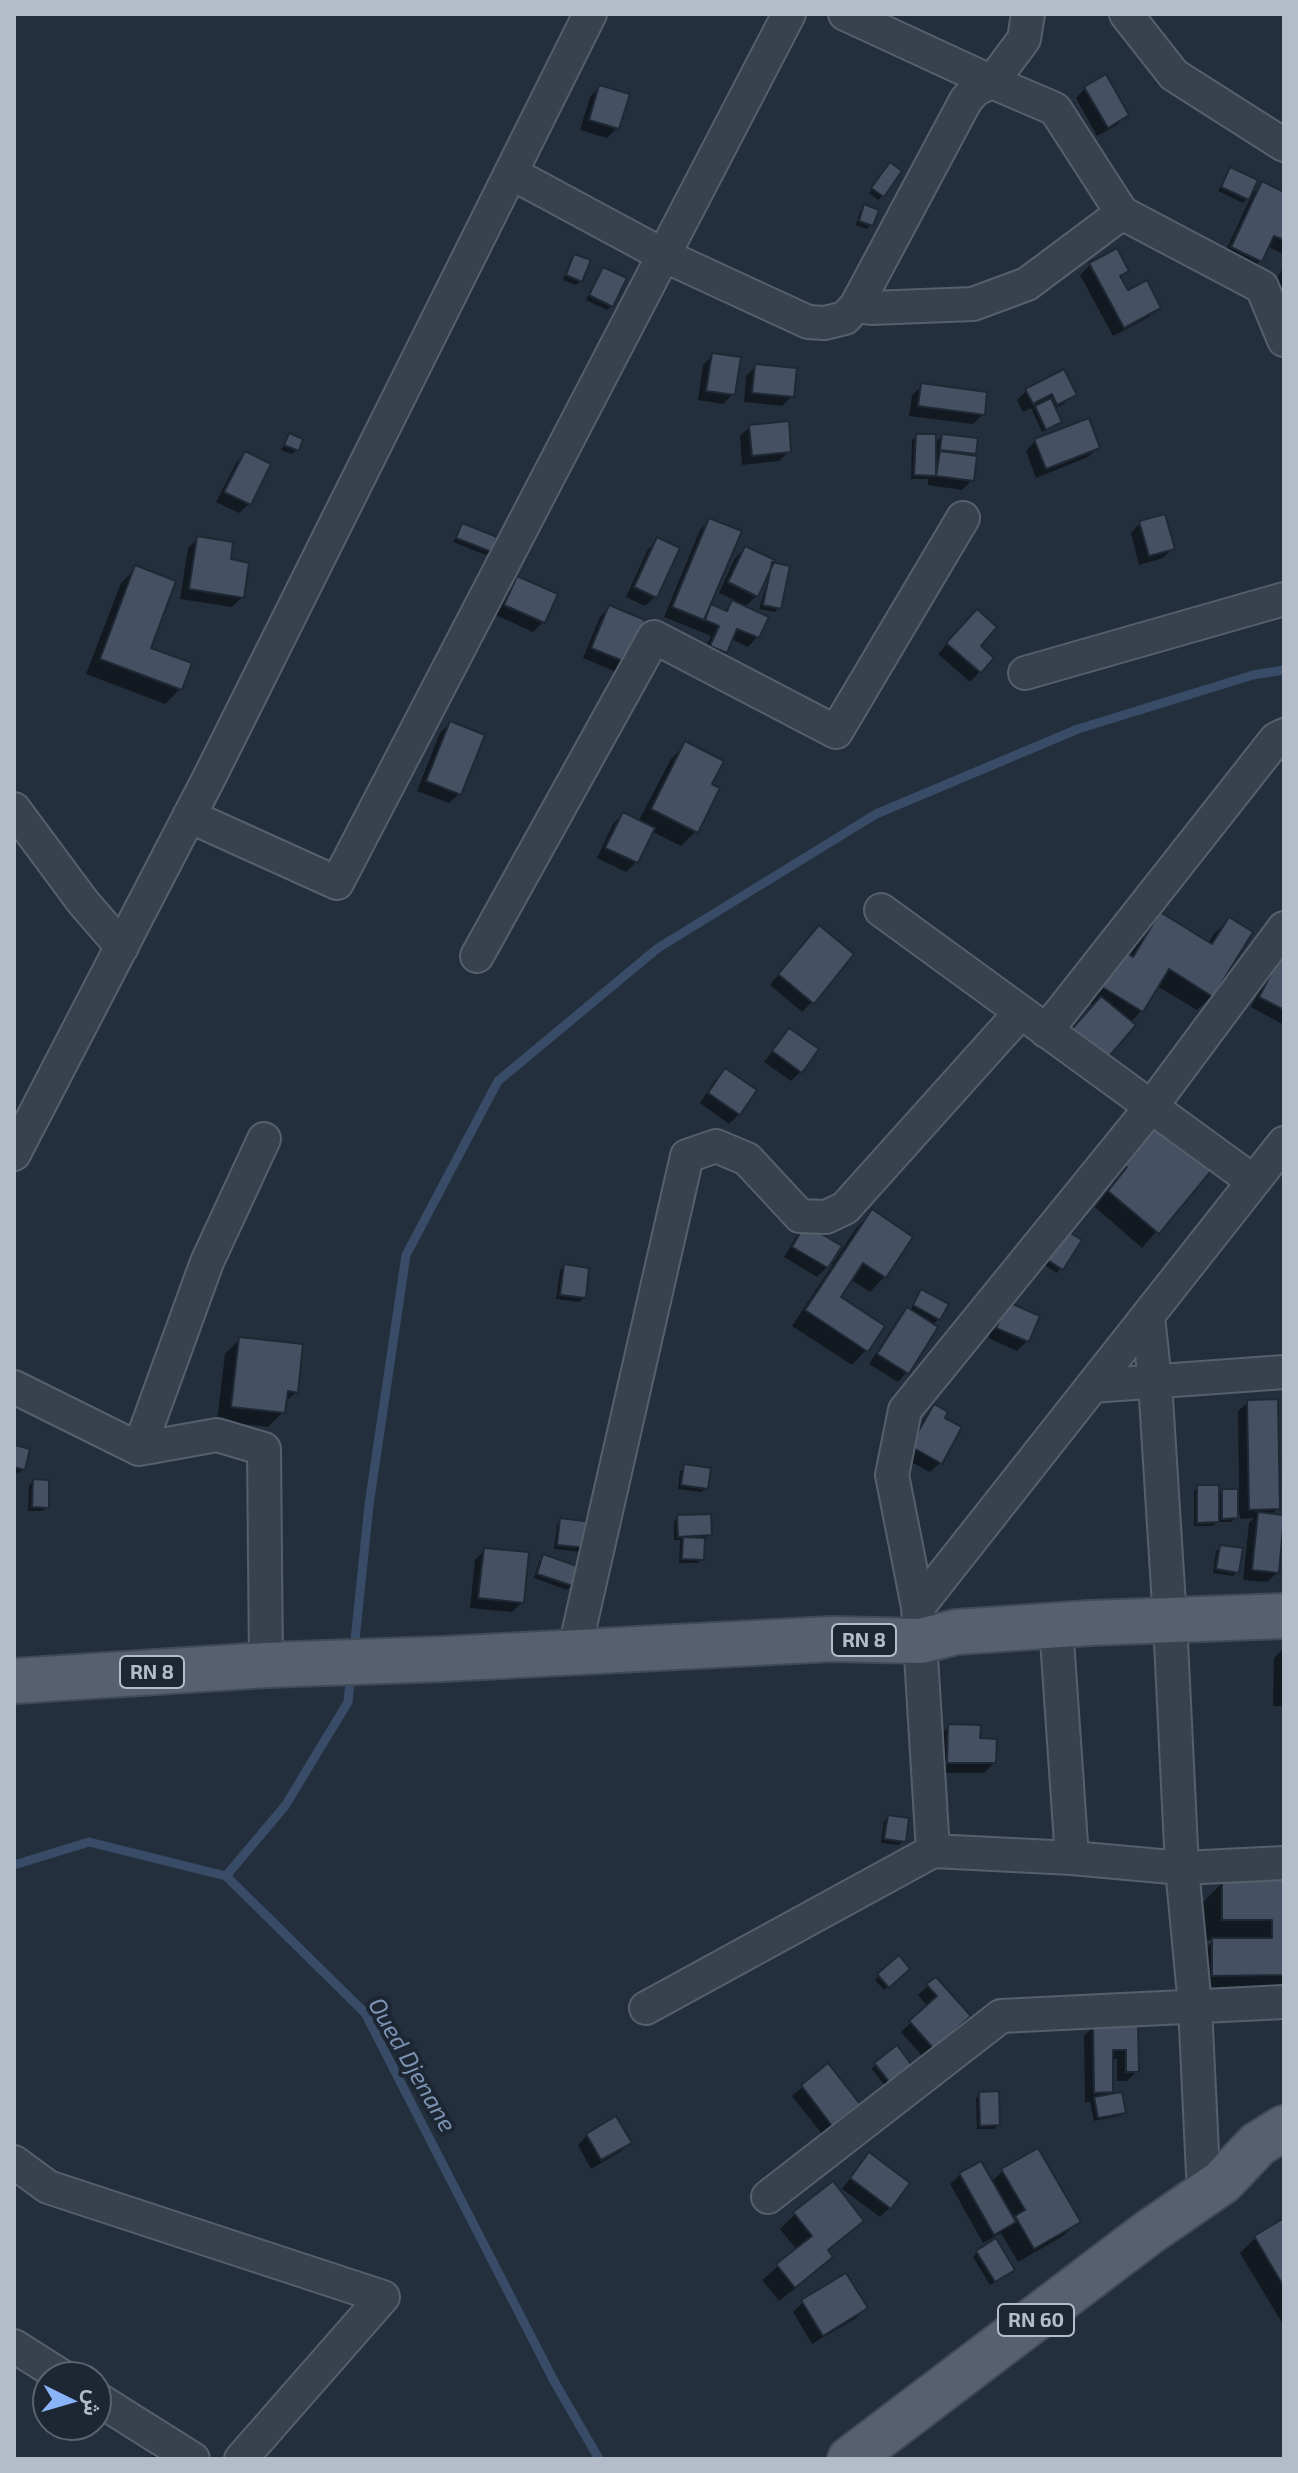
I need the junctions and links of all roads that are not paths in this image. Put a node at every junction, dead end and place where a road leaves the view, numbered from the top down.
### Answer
1 (590, 14) edge
2 (789, 14) edge
3 (845, 14) edge
4 (1028, 14) edge
5 (1126, 14) edge
6 (992, 82) junction
7 (1284, 145) edge
8 (511, 173) junction
9 (1122, 213) junction
10 (665, 256) junction
11 (856, 306) junction
12 (1284, 340) edge
13 (963, 518) dead end
14 (1284, 599) edge
15 (1025, 673) dead end
16 (1284, 735) edge
17 (14, 809) edge
18 (189, 816) junction
19 (881, 910) dead end
20 (1284, 928) edge
21 (122, 947) junction
22 (477, 956) dead end
23 (1021, 1012) junction
24 (1046, 1031) junction
25 (1151, 1107) junction
26 (264, 1139) dead end
27 (1284, 1143) edge
28 (14, 1154) edge
29 (1253, 1181) junction
30 (1148, 1316) junction
31 (1284, 1372) edge
32 (1155, 1382) junction
33 (1092, 1386) junction
34 (14, 1387) edge
35 (139, 1449) junction
36 (1284, 1616) edge
37 (1170, 1621) junction
38 (919, 1624) junction
39 (1056, 1625) junction
40 (574, 1652) junction
41 (278, 1666) junction
42 (14, 1681) edge
43 (933, 1851) junction
44 (1072, 1858) junction
45 (1284, 1863) edge
46 (1182, 1868) junction
47 (1284, 2002) edge
48 (1195, 2006) junction
49 (646, 2008) dead end
50 (1284, 2128) edge
51 (1284, 2156) edge
52 (14, 2162) edge
53 (1213, 2188) junction
54 (768, 2197) dead end
55 (14, 2346) edge
56 (38, 2361) edge
57 (112, 2408) edge
58 (193, 2459) edge
59 (241, 2459) edge
60 (850, 2459) edge

1 - 8 street
2 - 10 street
3 - 6 street
4 - 6 street
5 - 7 street
6 - 9 street
6 - 11 street
8 - 10 street
8 - 18 street
9 - 11 street
9 - 12 street
10 - 11 street
10 - 18 street
13 - 22 street
14 - 15 street
16 - 24 street
17 - 21 street
18 - 21 street
19 - 23 street
20 - 25 street
21 - 28 street
23 - 24 street
23 - 40 street
24 - 25 street
25 - 29 street
25 - 38 street
26 - 35 street
27 - 29 street
29 - 30 street
30 - 32 street
30 - 33 street
31 - 32 street
32 - 33 street
32 - 37 street
33 - 38 street
34 - 35 street
35 - 41 street
36 - 37 main road, RN 8
37 - 39 main road, RN 8
37 - 46 street
38 - 39 main road, RN 8
38 - 40 main road, RN 8
38 - 43 street
39 - 44 street
40 - 41 main road, RN 8
41 - 42 main road, RN 8
43 - 44 street
43 - 49 street
44 - 46 street
45 - 46 street
46 - 48 street
47 - 48 street
48 - 53 street
48 - 54 street
50 - 53 main road
51 - 53 main road, RN 60
52 - 59 street
53 - 60 main road, RN 60
55 - 56 street
57 - 58 street

